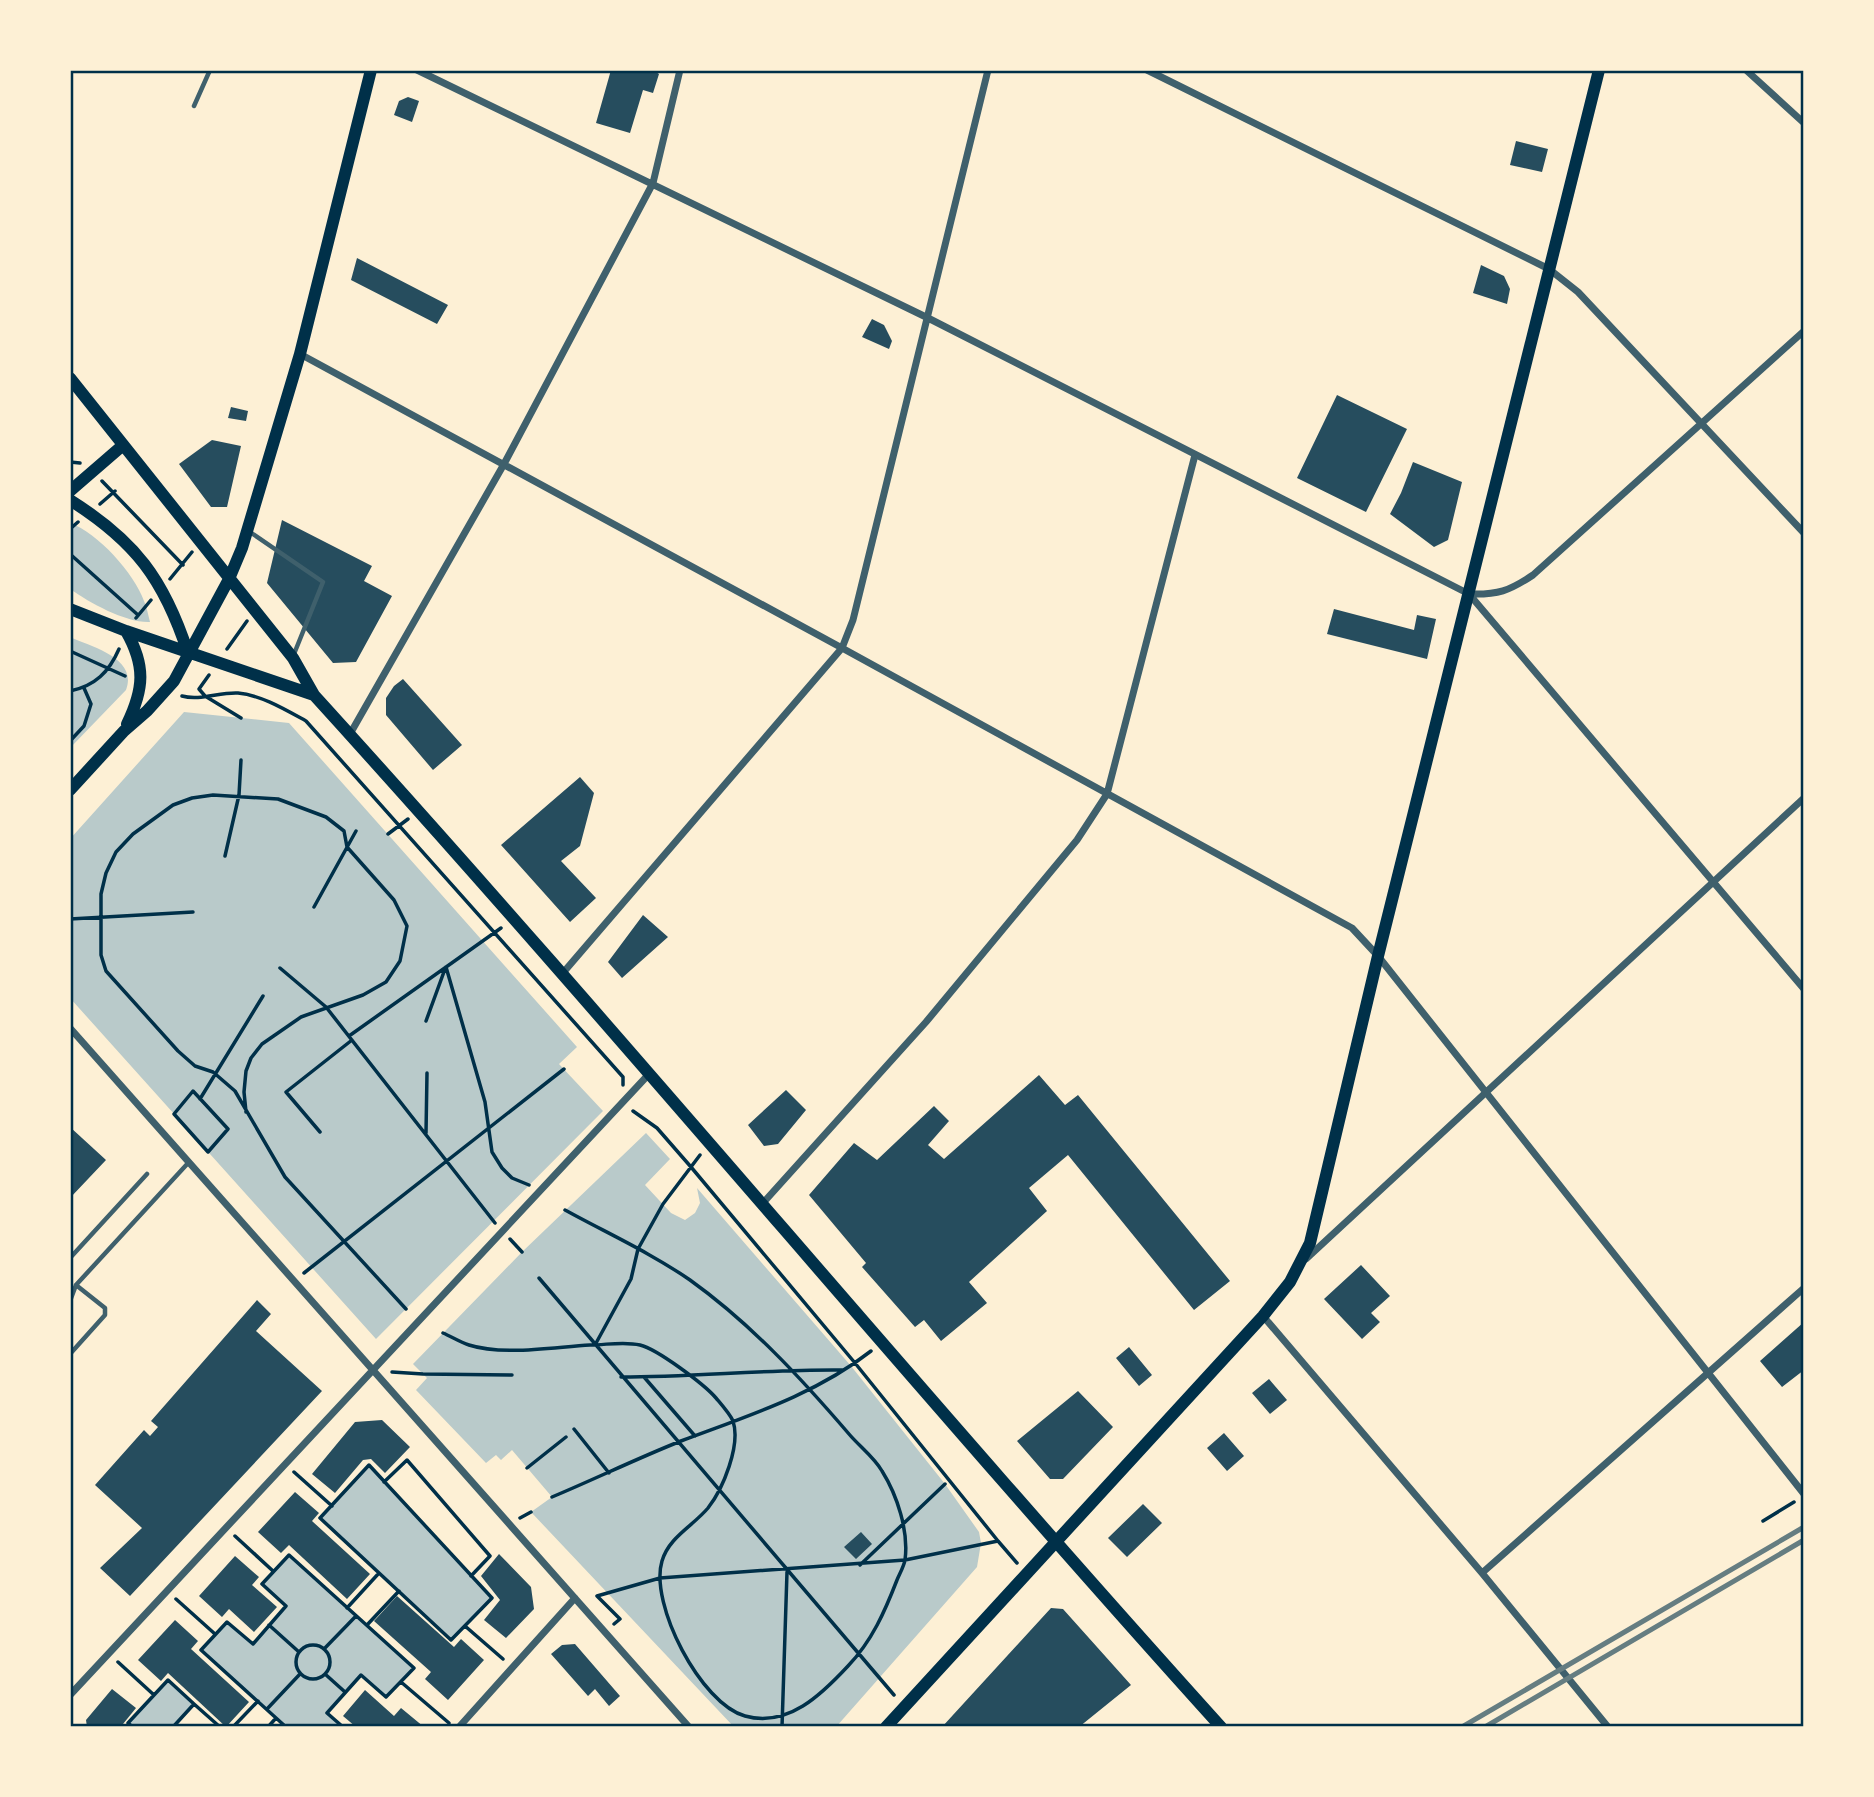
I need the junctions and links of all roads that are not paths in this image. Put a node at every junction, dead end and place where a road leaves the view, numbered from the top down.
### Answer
1 (210, 70) edge
2 (371, 70) edge
3 (417, 70) edge
4 (680, 70) edge
5 (988, 70) edge
6 (1147, 70) edge
7 (1599, 70) edge
8 (1746, 70) edge
9 (194, 106) dead end
10 (1804, 123) edge
11 (653, 183) junction
12 (1549, 269) junction
13 (928, 318) junction
14 (1804, 331) edge
15 (300, 354) junction
16 (70, 378) edge
17 (1701, 424) junction
18 (122, 446) junction
19 (1195, 455) junction
20 (504, 464) junction
21 (70, 491) edge
22 (70, 500) edge
23 (249, 531) junction
24 (1804, 533) edge
25 (229, 579) junction
26 (1469, 594) junction
27 (70, 609) edge
28 (126, 632) junction
29 (842, 648) junction
30 (188, 653) junction
31 (293, 658) junction
32 (314, 695) junction
33 (124, 731) junction
34 (350, 734) junction
35 (70, 790) edge
36 (1107, 794) junction
37 (1804, 798) edge
38 (1713, 882) junction
39 (1378, 956) junction
40 (562, 975) junction
41 (1804, 989) edge
42 (70, 1028) edge
43 (649, 1074) junction
44 (1486, 1095) junction
45 (189, 1162) junction
46 (147, 1174) dead end
47 (763, 1203) junction
48 (70, 1258) edge
49 (1300, 1264) junction
50 (76, 1285) junction
51 (1804, 1288) edge
52 (70, 1301) edge
53 (1263, 1316) junction
54 (70, 1354) edge
55 (373, 1370) junction
56 (1708, 1373) junction
57 (1804, 1495) edge
58 (1055, 1543) junction
59 (1482, 1573) junction
60 (575, 1598) junction
61 (70, 1695) edge
62 (459, 1727) edge
63 (689, 1727) edge
64 (886, 1727) edge
65 (1221, 1727) edge
66 (1608, 1727) edge

1 - 9 lane
2 - 15 main road
3 - 11 street
4 - 11 street
5 - 13 street
6 - 12 street
7 - 12 main road
8 - 10 street
11 - 13 street
11 - 20 street
12 - 17 street
12 - 26 main road
13 - 19 street
13 - 29 street
14 - 17 street
15 - 20 street
15 - 23 main road
16 - 18 main road
17 - 24 street
17 - 26 street
18 - 21 main road
18 - 25 main road
19 - 26 street
19 - 36 street
20 - 29 street
20 - 34 street
22 - 30 main road
23 - 25 main road
23 - 31 lane
25 - 30 main road
25 - 31 main road
26 - 38 street
26 - 39 main road
27 - 28 main road
28 - 30 main road
28 - 33 main road
29 - 36 street
29 - 40 street
30 - 32 main road
30 - 33 main road
31 - 32 main road
32 - 34 main road
33 - 35 main road
34 - 40 main road
36 - 39 street
36 - 47 street
37 - 38 street
38 - 41 street
38 - 44 street
39 - 44 street
39 - 49 main road
40 - 43 main road
42 - 45 street
43 - 47 main road
43 - 55 street
44 - 49 street
44 - 56 street
45 - 50 lane
45 - 55 street
46 - 48 lane
47 - 58 main road
49 - 53 main road
50 - 52 lane
50 - 54 lane
51 - 56 street
53 - 58 main road
53 - 59 street
55 - 60 street
55 - 61 street
56 - 57 street
56 - 59 street
58 - 64 main road
58 - 65 main road
59 - 66 street
60 - 62 street
60 - 63 street

